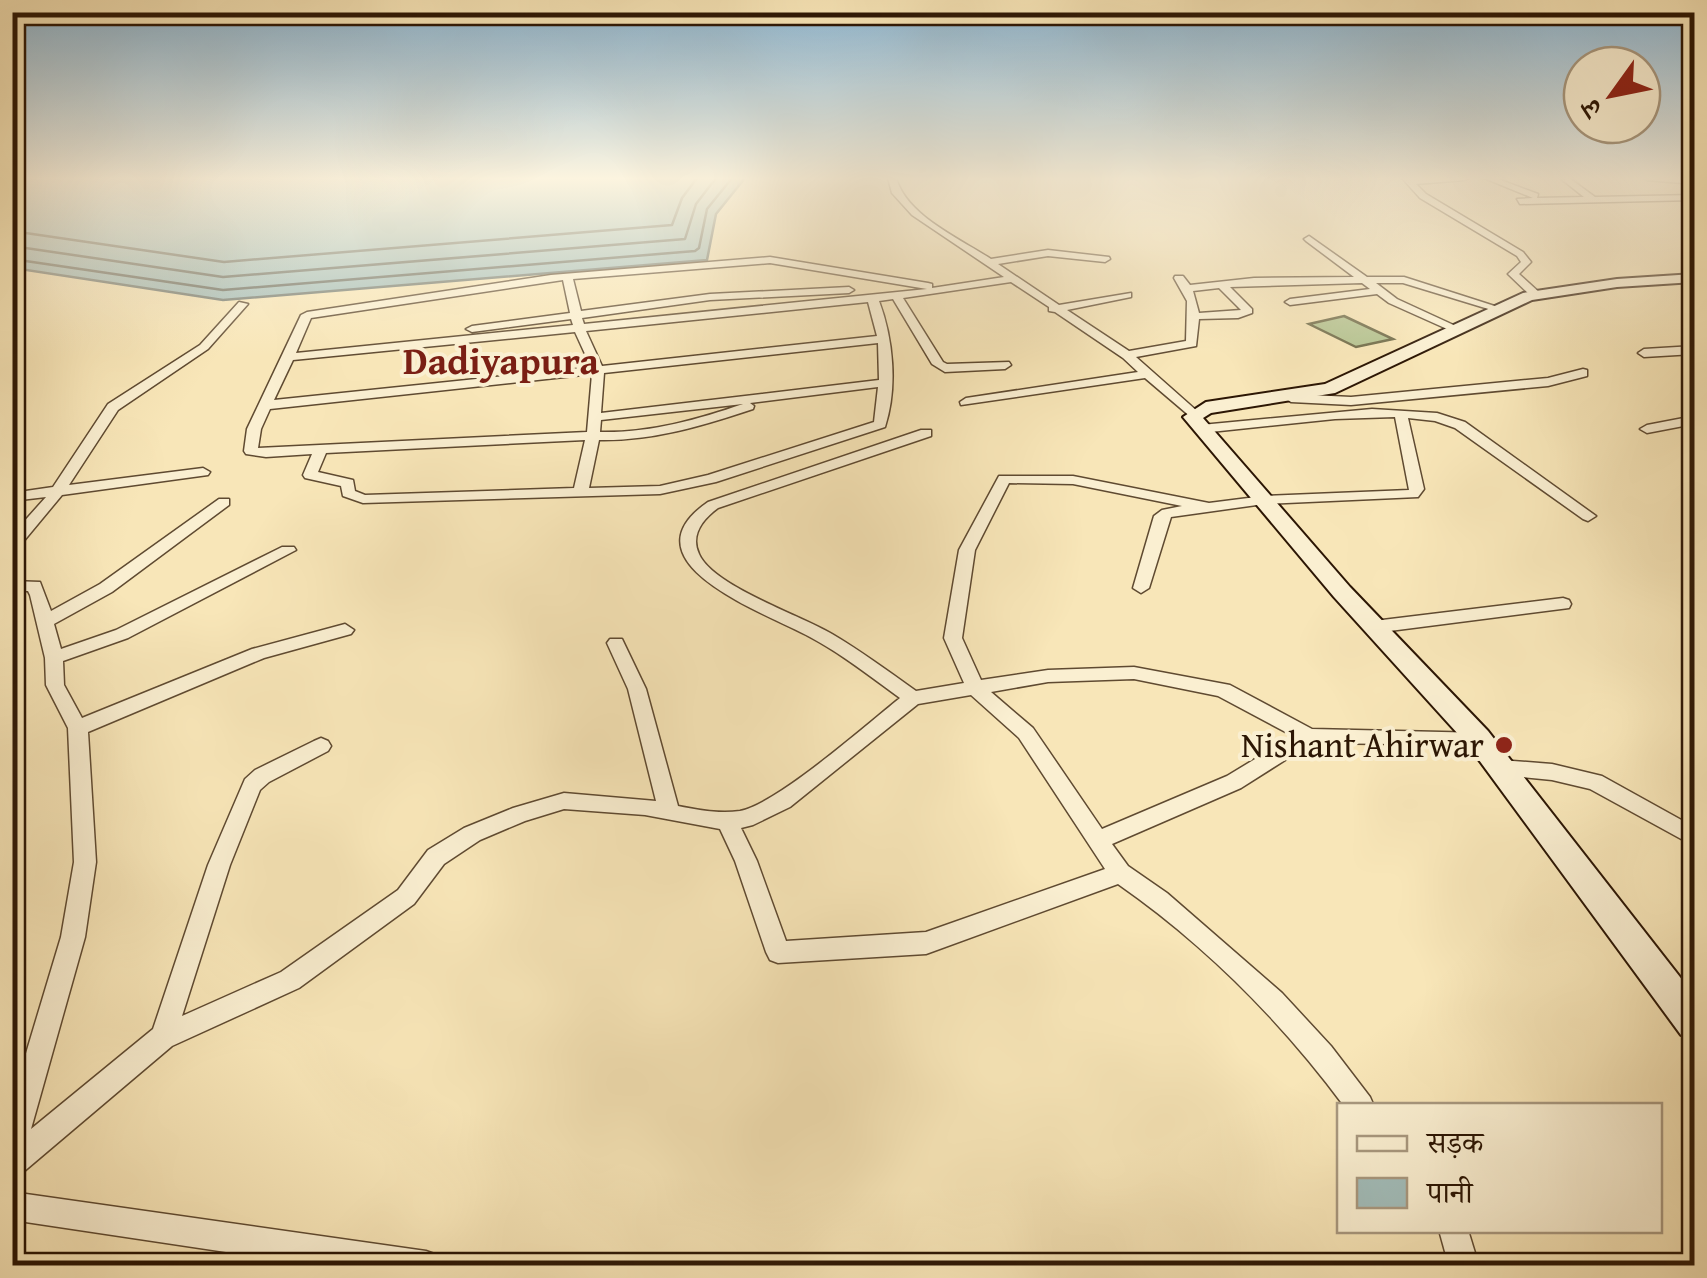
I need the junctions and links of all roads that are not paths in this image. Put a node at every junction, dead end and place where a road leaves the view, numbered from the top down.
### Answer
1 (952, 238) edge
2 (1309, 238) dead end
3 (1493, 238) edge
4 (1106, 258) dead end
5 (988, 263) junction
6 (567, 277) junction
7 (1694, 278) edge
8 (1012, 280) junction
9 (1366, 282) junction
10 (1222, 284) junction
11 (943, 290) junction
12 (1380, 291) junction
13 (1127, 294) dead end
14 (1536, 294) junction
15 (896, 295) junction
16 (872, 297) junction
17 (1290, 302) dead end
18 (243, 304) dead end
19 (1053, 309) junction
20 (1499, 309) junction
21 (576, 312) junction
22 (1196, 316) junction
23 (580, 328) junction
24 (1456, 330) junction
25 (885, 339) junction
26 (388, 346) junction
27 (1694, 350) edge
28 (1644, 353) dead end
29 (1127, 356) junction
30 (288, 357) junction
31 (1004, 365) dead end
32 (598, 369) junction
33 (1583, 372) dead end
34 (1148, 374) junction
35 (884, 383) junction
36 (780, 394) junction
37 (1291, 398) junction
38 (966, 402) dead end
39 (267, 405) junction
40 (1401, 414) junction
41 (597, 417) junction
42 (1694, 420) edge
43 (1196, 422) junction
44 (1646, 429) dead end
45 (926, 434) dead end
46 (593, 436) junction
47 (322, 448) junction
48 (203, 472) dead end
49 (57, 491) junction
50 (580, 494) junction
51 (12, 496) edge
52 (1264, 500) junction
53 (224, 502) dead end
54 (1207, 507) junction
55 (1588, 516) dead end
56 (12, 545) edge
57 (288, 550) dead end
58 (12, 586) edge
59 (1141, 588) dead end
60 (1563, 604) dead end
61 (45, 622) junction
62 (1374, 628) junction
63 (345, 630) dead end
64 (616, 643) dead end
65 (54, 658) junction
66 (975, 688) junction
67 (913, 698) junction
68 (78, 728) junction
69 (1309, 736) junction
70 (1478, 738) junction
71 (321, 746) dead end
72 (1500, 768) junction
73 (670, 813) junction
74 (1666, 820) junction
75 (727, 822) junction
76 (1694, 823) edge
77 (1694, 838) edge
78 (1098, 840) junction
79 (1120, 874) junction
80 (1694, 1023) edge
81 (163, 1037) junction
82 (1358, 1103) edge
83 (12, 1148) edge
84 (12, 1163) edge
85 (12, 1206) edge
86 (1453, 1233) edge
87 (426, 1266) edge
88 (1464, 1266) edge

1 - 5 street
2 - 9 street
3 - 14 street
4 - 5 street
5 - 8 street
6 - 11 street
6 - 21 street
6 - 30 street
7 - 14 main road
8 - 11 street
8 - 19 street
9 - 10 street
9 - 12 street
9 - 20 street
10 - 22 street
10 - 22 street
11 - 15 street
12 - 17 street
12 - 24 street
13 - 19 street
14 - 20 main road
15 - 16 street
15 - 21 street
15 - 31 street
16 - 23 street
16 - 25 street
18 - 49 street
19 - 29 street
20 - 24 main road
21 - 23 street
21 - 26 street
22 - 29 street
23 - 26 street
23 - 32 street
24 - 37 main road
25 - 32 street
25 - 35 street
26 - 30 street
27 - 28 street
29 - 34 street
30 - 39 street
32 - 39 street
32 - 41 street
33 - 37 street
34 - 38 street
34 - 43 street
35 - 36 street
35 - 50 street
36 - 41 street
36 - 46 street
37 - 43 main road
39 - 47 street
40 - 43 street
40 - 52 street
40 - 55 street
41 - 46 street
42 - 44 street
43 - 52 main road
45 - 67 street
46 - 47 street
46 - 50 street
47 - 50 street
48 - 49 street
49 - 51 street
49 - 56 street
52 - 54 street
52 - 62 main road
53 - 61 street
54 - 59 street
54 - 66 street
57 - 65 street
58 - 61 street
60 - 62 street
61 - 65 street
62 - 70 main road
63 - 68 street
64 - 73 street
65 - 68 street
66 - 67 street
66 - 69 street
66 - 78 street
67 - 75 street
68 - 83 street
69 - 70 street
69 - 78 street
70 - 72 main road
71 - 81 street
72 - 74 street
72 - 80 main road
73 - 75 street
73 - 81 street
74 - 76 street
74 - 77 street
75 - 79 street
78 - 79 street
79 - 82 street
81 - 84 street
85 - 87 street
86 - 88 street

